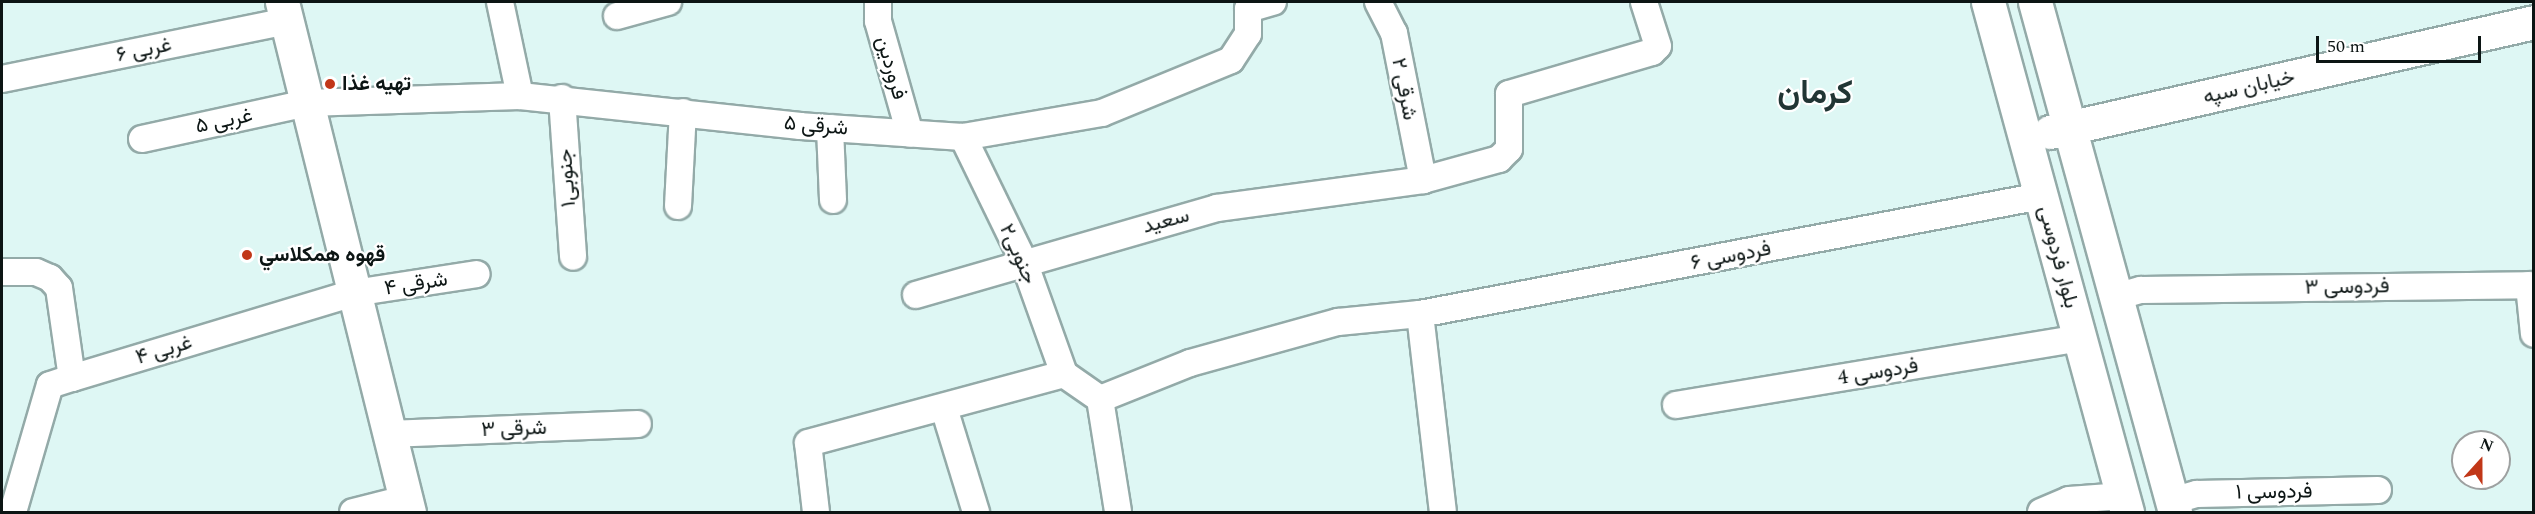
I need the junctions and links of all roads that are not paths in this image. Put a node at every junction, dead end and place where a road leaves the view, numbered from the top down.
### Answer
1 (500, 2) edge
2 (668, 2) edge
3 (878, 2) edge
4 (1273, 2) edge
5 (1378, 2) edge
6 (1644, 2) edge
7 (1988, 2) edge
8 (2035, 2) edge
9 (1246, 5) edge
10 (284, 11) edge
11 (617, 16) dead end
12 (2534, 22) edge
13 (2, 79) edge
14 (520, 96) junction
15 (562, 98) junction
16 (307, 103) junction
17 (684, 112) junction
18 (830, 128) junction
19 (2070, 128) junction
20 (910, 134) junction
21 (963, 137) junction
22 (2025, 138) junction
23 (141, 139) dead end
24 (1423, 180) junction
25 (2041, 196) junction
26 (833, 200) dead end
27 (678, 206) dead end
28 (573, 257) dead end
29 (1024, 262) junction
30 (2, 272) edge
31 (477, 274) dead end
32 (2531, 284) edge
33 (354, 293) junction
34 (916, 295) dead end
35 (2116, 297) junction
36 (1420, 314) junction
37 (2534, 334) edge
38 (2080, 338) junction
39 (1064, 374) junction
40 (72, 378) junction
41 (1100, 399) junction
42 (1676, 405) dead end
43 (944, 408) junction
44 (638, 424) dead end
45 (389, 434) junction
46 (2378, 490) dead end
47 (2125, 504) edge
48 (407, 506) edge
49 (2173, 507) edge
50 (13, 513) edge
51 (353, 513) edge
52 (816, 513) edge
53 (976, 513) edge
54 (1118, 513) edge
55 (1443, 513) edge
56 (2041, 513) edge

1 - 14 street
2 - 11 street
3 - 20 street, فروردین
4 - 9 street, شرقی ۵
5 - 24 street, شرقی ۲
6 - 24 street, سعید
7 - 22 main road, بلوار فردوسی
8 - 19 main road
9 - 21 street, شرقی ۵
10 - 13 street, غربی ۶
10 - 16 main road
12 - 19 main road, خیابان سپه
14 - 15 street, شرقی ۵
14 - 16 street, شرقی ۵
15 - 17 street, شرقی ۵
15 - 28 street, جنوبی۱
16 - 23 street, غربی ۵
16 - 33 main road
17 - 18 street, شرقی ۵
17 - 27 street
18 - 20 street, شرقی ۵
18 - 26 street
19 - 22 main road, خیابان سپه
19 - 35 main road
20 - 21 street, شرقی ۵
21 - 29 street, جنوبی۲
22 - 25 main road, بلوار فردوسی
24 - 29 street, سعید
25 - 36 street, فردوسی ۶
25 - 38 main road, بلوار فردوسی
29 - 34 street, سعید
29 - 39 street, جنوبی۲
30 - 40 street
31 - 33 street, شرقی ۴
32 - 35 street, فردوسی ۳
32 - 37 street, فردوسی ۳
33 - 40 street, غربی ۴
33 - 45 main road
35 - 49 main road
36 - 41 street, فردوسی ۶
36 - 55 street
38 - 42 street, فردوسی 4
38 - 47 main road, بلوار فردوسی
39 - 41 street
39 - 43 street
40 - 50 street, غربی ۴
41 - 54 street
43 - 52 street
43 - 53 street
44 - 45 street, شرقی ۳
45 - 48 main road
46 - 49 street, فردوسی ۱
47 - 56 street
48 - 51 street

